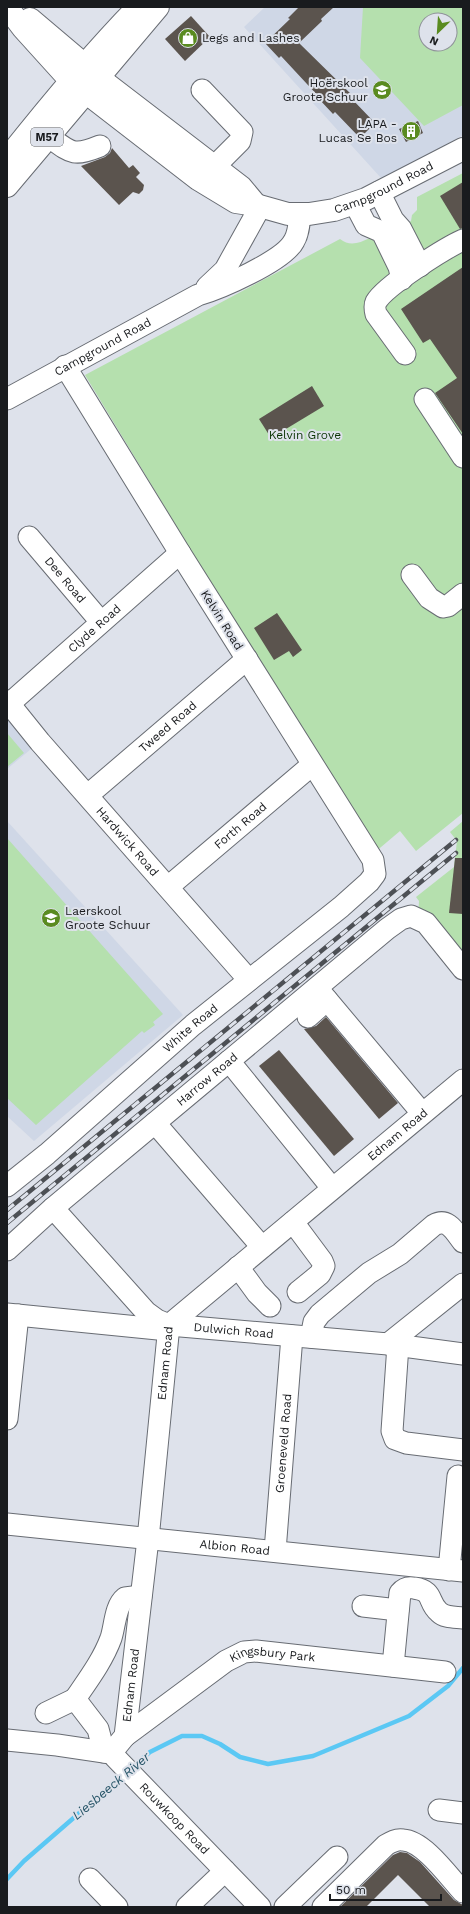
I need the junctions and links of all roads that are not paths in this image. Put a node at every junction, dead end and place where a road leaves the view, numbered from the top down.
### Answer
1 (7, 7) edge
2 (16, 7) edge
3 (138, 7) edge
4 (158, 7) edge
5 (84, 78) junction
6 (202, 90) dead end
7 (48, 136) junction
8 (100, 146) dead end
9 (463, 149) edge
10 (7, 159) edge
11 (214, 168) junction
12 (7, 186) edge
13 (378, 192) junction
14 (355, 204) junction
15 (258, 206) junction
16 (300, 214) junction
17 (463, 240) edge
18 (412, 272) junction
19 (198, 295) junction
20 (405, 354) dead end
21 (65, 366) junction
22 (7, 398) edge
23 (425, 398) dead end
24 (463, 457) edge
25 (29, 537) dead end
26 (180, 553) junction
27 (412, 575) dead end
28 (463, 594) edge
29 (101, 622) junction
30 (247, 659) junction
31 (8, 702) edge
32 (312, 765) junction
33 (88, 795) junction
34 (375, 874) joint
35 (168, 887) junction
36 (463, 969) edge
37 (249, 980) junction
38 (322, 994) junction
39 (308, 1017) dead end
40 (229, 1061) junction
41 (463, 1080) edge
42 (422, 1113) junction
43 (155, 1123) junction
44 (7, 1186) edge
45 (332, 1188) junction
46 (53, 1208) junction
47 (293, 1222) junction
48 (463, 1242) edge
49 (262, 1247) junction
50 (7, 1250) edge
51 (238, 1267) junction
52 (463, 1284) edge
53 (298, 1292) dead end
54 (270, 1306) dead end
55 (13, 1315) edge
56 (168, 1328) junction
57 (301, 1336) junction
58 (393, 1345) junction
59 (463, 1354) edge
60 (7, 1419) edge
61 (463, 1450) edge
62 (458, 1476) dead end
63 (7, 1524) edge
64 (148, 1539) junction
65 (275, 1551) junction
66 (456, 1570) edge
67 (141, 1596) junction
68 (363, 1606) dead end
69 (398, 1610) junction
70 (463, 1618) edge
71 (393, 1666) junction
72 (445, 1672) dead end
73 (75, 1699) junction
74 (46, 1713) dead end
75 (125, 1736) junction
76 (7, 1740) edge
77 (117, 1761) junction
78 (439, 1810) dead end
79 (463, 1813) edge
80 (337, 1857) dead end
81 (225, 1871) junction
82 (90, 1879) dead end
83 (463, 1892) edge
84 (117, 1907) edge
85 (187, 1907) edge
86 (260, 1907) edge
87 (285, 1907) edge
88 (323, 1907) edge

1 - 5 main road
2 - 5 main road
3 - 5 main road, M57
4 - 5 main road, M57
5 - 7 main road, M57
5 - 10 main road, M57
5 - 11 main road
5 - 15 main road, Campground Road
6 - 11 street
7 - 8 street
7 - 12 main road, M57
9 - 13 main road, Campground Road
11 - 15 main road
13 - 14 main road, Campground Road
13 - 18 street
14 - 16 main road, Campground Road
14 - 18 street
15 - 16 main road, Campground Road
15 - 19 street, Campground Road
16 - 19 street, Campground Road
17 - 18 street
18 - 20 street
19 - 21 street, Campground Road
21 - 22 street, Campground Road
21 - 26 street, Kelvin Road
23 - 24 street
25 - 29 street, Dee Road
26 - 29 street, Clyde Road
26 - 30 street, Kelvin Road
27 - 28 street
29 - 31 street, Clyde Road
30 - 32 street, Kelvin Road
30 - 33 street, Tweed Road
31 - 33 street, Hardwick Road
32 - 34 street, Kelvin Road
32 - 35 street, Forth Road
33 - 35 street, Hardwick Road
34 - 37 street, White Road
35 - 37 street, Hardwick Road
36 - 38 street, Harrow Road
37 - 44 street, White Road
38 - 39 street
38 - 40 street, Harrow Road
38 - 42 street
40 - 43 street, Harrow Road
40 - 45 street
41 - 42 street, Ednam Road
42 - 45 street, Ednam Road
43 - 46 street, Harrow Road
43 - 49 street
45 - 47 street, Ednam Road
46 - 50 street, Harrow Road
46 - 56 street, Dulwich Road
47 - 49 street, Ednam Road
47 - 53 street
48 - 57 street, Groeneveld Road
49 - 51 street, Ednam Road
51 - 54 street
51 - 56 street, Ednam Road
52 - 58 street
55 - 56 street
55 - 60 street
56 - 57 street, Dulwich Road
56 - 64 street, Ednam Road
57 - 58 street, Dulwich Road
57 - 65 street, Groeneveld Road
58 - 59 street, Dulwich Road
58 - 61 street
62 - 66 street
63 - 64 street, Albion Road
64 - 65 street, Albion Road
64 - 67 street, Ednam Road
65 - 66 street, Albion Road
67 - 73 street
67 - 75 street, Ednam Road
68 - 69 street
69 - 70 street
69 - 71 street
71 - 72 street, Kingsbury Park
71 - 75 street, Kingsbury Park
73 - 74 street
73 - 77 street
75 - 77 street, Ednam Road
76 - 77 street
77 - 81 street, Rouwkoop Road
78 - 79 street
80 - 87 street
81 - 85 street
81 - 86 street, Rouwkoop Road
82 - 84 street
83 - 88 street

